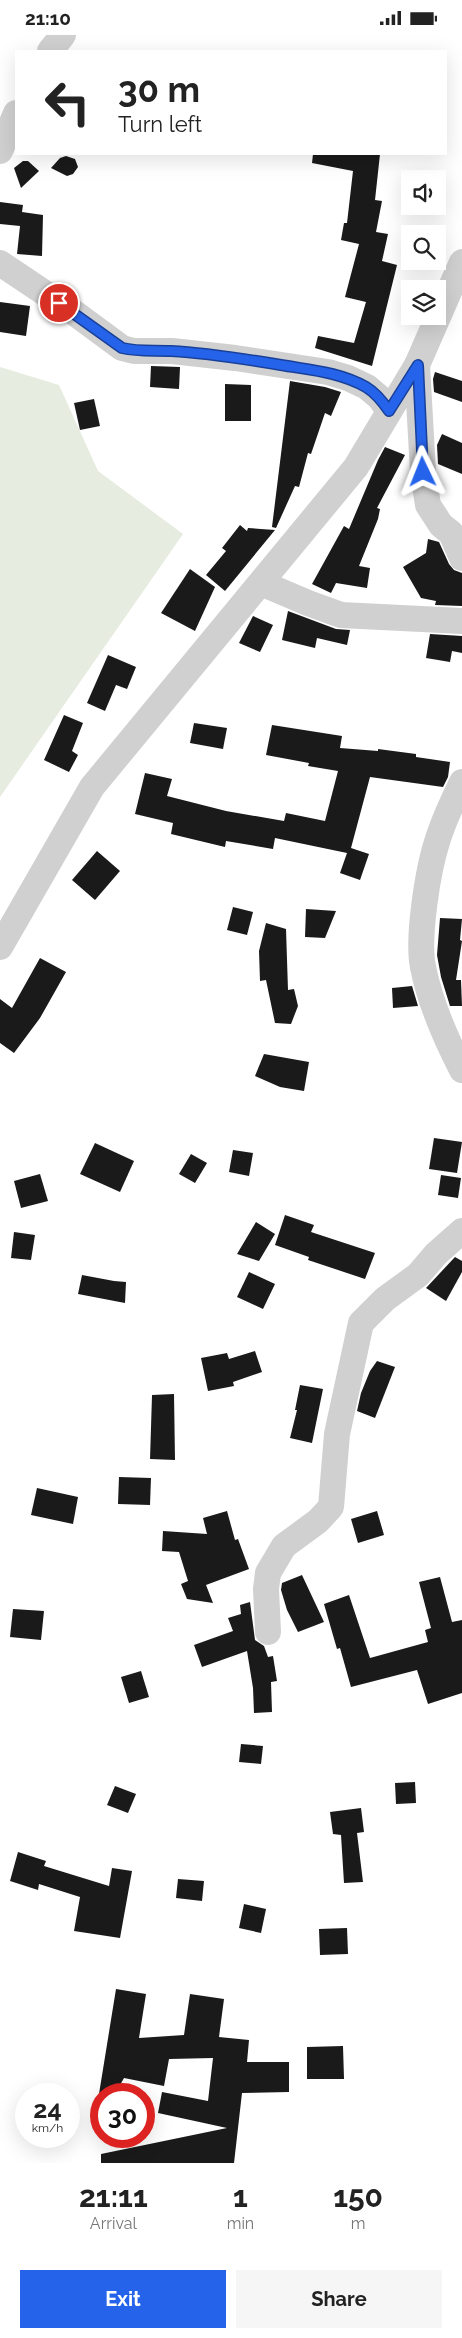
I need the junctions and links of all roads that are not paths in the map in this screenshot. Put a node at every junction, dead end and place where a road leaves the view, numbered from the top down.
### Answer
1 (63, 35) edge
2 (51, 50) edge
3 (15, 115) edge
4 (0, 151) edge
5 (462, 262) edge
6 (0, 263) edge
7 (418, 365) junction
8 (389, 411) junction
9 (462, 559) edge
10 (261, 583) junction
11 (462, 621) edge
12 (462, 782) edge
13 (0, 947) edge
14 (462, 1070) edge
15 (462, 1231) edge
16 (268, 1632) dead end

1 - 2 street
3 - 4 street
5 - 7 street
6 - 8 street
7 - 8 street
7 - 9 street
8 - 10 street
10 - 11 street
10 - 13 street
12 - 14 street
15 - 16 street

